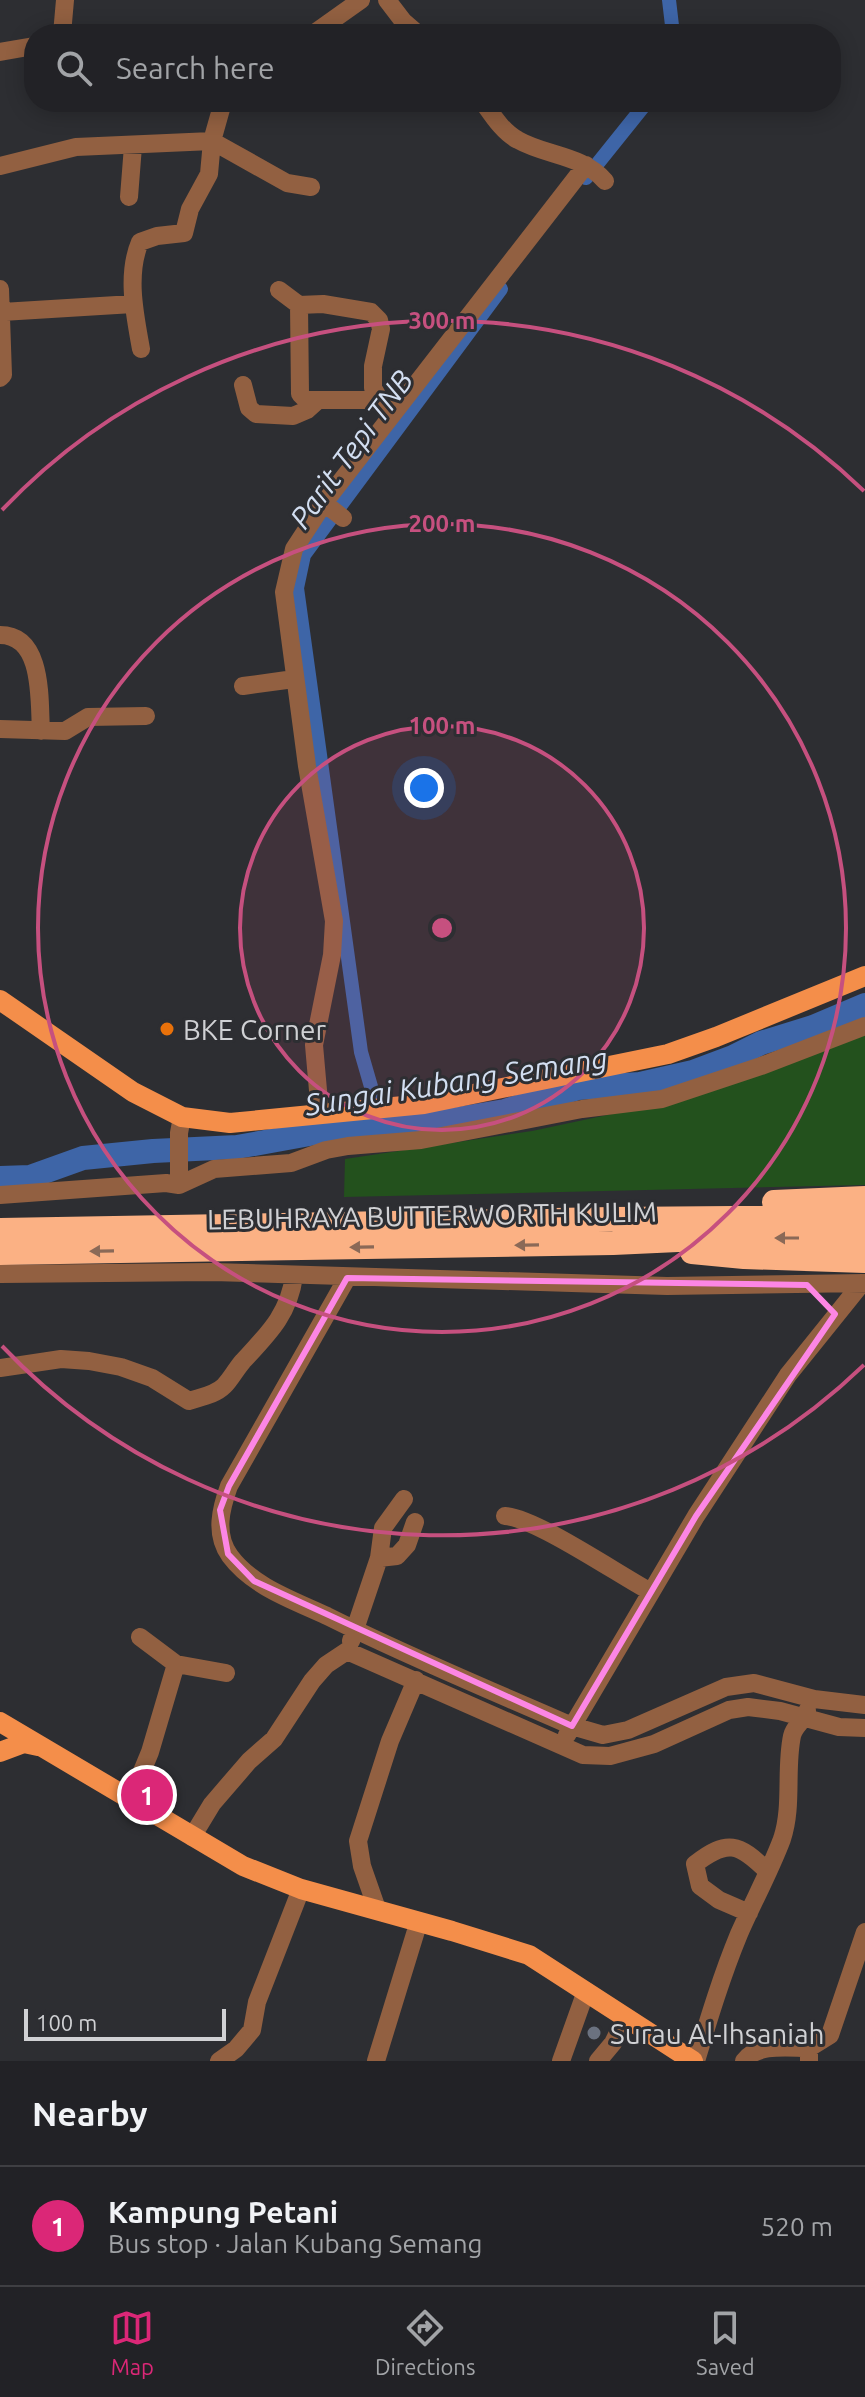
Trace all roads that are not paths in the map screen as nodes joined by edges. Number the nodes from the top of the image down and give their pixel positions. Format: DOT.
graph roads {
  1 [pos="65,0"];
  2 [pos="361,0"];
  3 [pos="387,0"];
  4 [pos="63,24"];
  5 [pos="327,24"];
  6 [pos="406,24"];
  7 [pos="24,48"];
  8 [pos="0,52"];
  9 [pos="220,112"];
  10 [pos="490,112"];
  11 [pos="212,141"];
  12 [pos="133,146"];
  13 [pos="0,166"];
  14 [pos="311,187"];
  15 [pos="129,197"];
  16 [pos="0,289"];
  17 [pos="279,290"];
  18 [pos="133,304"];
  19 [pos="299,305"];
  20 [pos="2,312"];
  21 [pos="141,349"];
  22 [pos="0,378"];
  23 [pos="243,385"];
  24 [pos="317,401"];
  25 [pos="388,405"];
  26 [pos="0,635"];
  27 [pos="294,679"];
  28 [pos="243,686"];
  29 [pos="146,716"];
  30 [pos="0,729"];
  31 [pos="41,731"];
  32 [pos="865,965"];
  33 [pos="865,976"];
  34 [pos="0,1000"];
  35 [pos="783,1010"];
  36 [pos="865,1026"];
  37 [pos="320,1113"];
  38 [pos="180,1125"];
  39 [pos="179,1180"];
  40 [pos="0,1195"];
  41 [pos="865,1198"];
  42 [pos="865,1217"];
  43 [pos="612,1219"];
  44 [pos="0,1230"];
  45 [pos="440,1234"];
  46 [pos="865,1238"];
  47 [pos="613,1243"];
  48 [pos="0,1253"];
  49 [pos="0,1274"];
  50 [pos="864,1275"];
  51 [pos="294,1276"];
  52 [pos="347,1278"];
  53 [pos="807,1285"];
  54 [pos="835,1314"];
  55 [pos="0,1368"];
  56 [pos="404,1499"];
  57 [pos="505,1516"];
  58 [pos="415,1522"];
  59 [pos="379,1558"];
  60 [pos="651,1592"];
  61 [pos="356,1631"];
  62 [pos="140,1637"];
  63 [pos="347,1651"];
  64 [pos="176,1664"];
  65 [pos="226,1673"];
  66 [pos="416,1680"];
  67 [pos="814,1699"];
  68 [pos="865,1705"];
  69 [pos="805,1720"];
  70 [pos="0,1722"];
  71 [pos="572,1726"];
  72 [pos="865,1728"];
  73 [pos="561,1744"];
  74 [pos="42,1746"];
  75 [pos="0,1752"];
  76 [pos="131,1798"];
  77 [pos="192,1837"];
  78 [pos="767,1871"];
  79 [pos="301,1889"];
  80 [pos="377,1909"];
  81 [pos="749,1913"];
  82 [pos="419,1921"];
  83 [pos="865,1932"];
  84 [pos="586,1991"];
  85 [pos="626,2017"];
  86 [pos="809,2055"];
  87 [pos="219,2061"];
  88 [pos="376,2061"];
  89 [pos="561,2061"];
  90 [pos="598,2061"];
  91 [pos="694,2061"];
  92 [pos="744,2061"];
  1 -- 4 [label="street"];
  2 -- 5 [label="street"];
  3 -- 6 [label="street"];
  7 -- 8 [label="street"];
  9 -- 11 [label="street"];
  10 -- 25 [label="street"];
  11 -- 12 [label="street"];
  11 -- 14 [label="street"];
  11 -- 18 [label="street"];
  12 -- 13 [label="street"];
  12 -- 15 [label="street"];
  16 -- 20 [label="street"];
  17 -- 19 [label="street"];
  18 -- 20 [label="street"];
  18 -- 21 [label="street"];
  19 -- 24 [label="street"];
  19 -- 25 [label="street"];
  20 -- 22 [label="street"];
  23 -- 24 [label="street"];
  24 -- 25 [label="street"];
  25 -- 27 [label="street"];
  26 -- 31 [label="street"];
  27 -- 28 [label="street"];
  27 -- 37 [label="street"];
  29 -- 31 [label="street"];
  30 -- 31 [label="street"];
  32 -- 35 [label="main road"];
  33 -- 35 [label="main road"];
  34 -- 38 [label="main road"];
  35 -- 37 [label="main road"];
  36 -- 39 [label="street"];
  37 -- 38 [label="main road"];
  38 -- 39 [label="street"];
  39 -- 40 [label="street"];
  41 -- 43 [label="highway"];
  42 -- 43 [label="highway, LEBUHRAYA BUTTERWORTH KULIM"];
  43 -- 45 [label="highway, LEBUHRAYA BUTTERWORTH KULIM"];
  44 -- 45 [label="highway, LEBUHRAYA BUTTERWORTH KULIM"];
  47 -- 45 [label="highway, LEBUHRAYA BUTTERWORTH KULIM, one-way"];
  45 -- 48 [label="highway, LEBUHRAYA BUTTERWORTH KULIM, one-way"];
  46 -- 47 [label="highway, LEBUHRAYA BUTTERWORTH KULIM, one-way"];
  47 -- 50 [label="highway"];
  49 -- 51 [label="street"];
  50 -- 53 [label="street"];
  50 -- 54 [label="street"];
  51 -- 52 [label="street"];
  51 -- 55 [label="street"];
  52 -- 53 [label="street"];
  52 -- 61 [label="street"];
  53 -- 54 [label="street"];
  54 -- 60 [label="street"];
  56 -- 59 [label="street"];
  57 -- 60 [label="street"];
  58 -- 59 [label="street"];
  59 -- 61 [label="street"];
  60 -- 71 [label="street"];
  61 -- 63 [label="street"];
  61 -- 71 [label="street"];
  62 -- 64 [label="street"];
  63 -- 66 [label="street"];
  63 -- 77 [label="street"];
  64 -- 65 [label="street"];
  64 -- 76 [label="street"];
  66 -- 73 [label="street"];
  66 -- 80 [label="street"];
  67 -- 68 [label="street"];
  67 -- 69 [label="street"];
  67 -- 71 [label="street"];
  69 -- 72 [label="street"];
  69 -- 73 [label="street"];
  69 -- 78 [label="street"];
  70 -- 74 [label="main road"];
  71 -- 73 [label="street"];
  74 -- 75 [label="main road"];
  74 -- 76 [label="main road"];
  76 -- 77 [label="main road"];
  77 -- 79 [label="main road"];
  78 -- 81 [label="street"];
  78 -- 81 [label="street"];
  79 -- 80 [label="main road"];
  79 -- 87 [label="street"];
  80 -- 82 [label="main road"];
  81 -- 91 [label="street"];
  82 -- 84 [label="main road"];
  82 -- 88 [label="street"];
  83 -- 86 [label="street"];
  84 -- 85 [label="main road"];
  84 -- 89 [label="street"];
  85 -- 90 [label="street"];
  85 -- 91 [label="main road"];
  86 -- 92 [label="street"];
}
